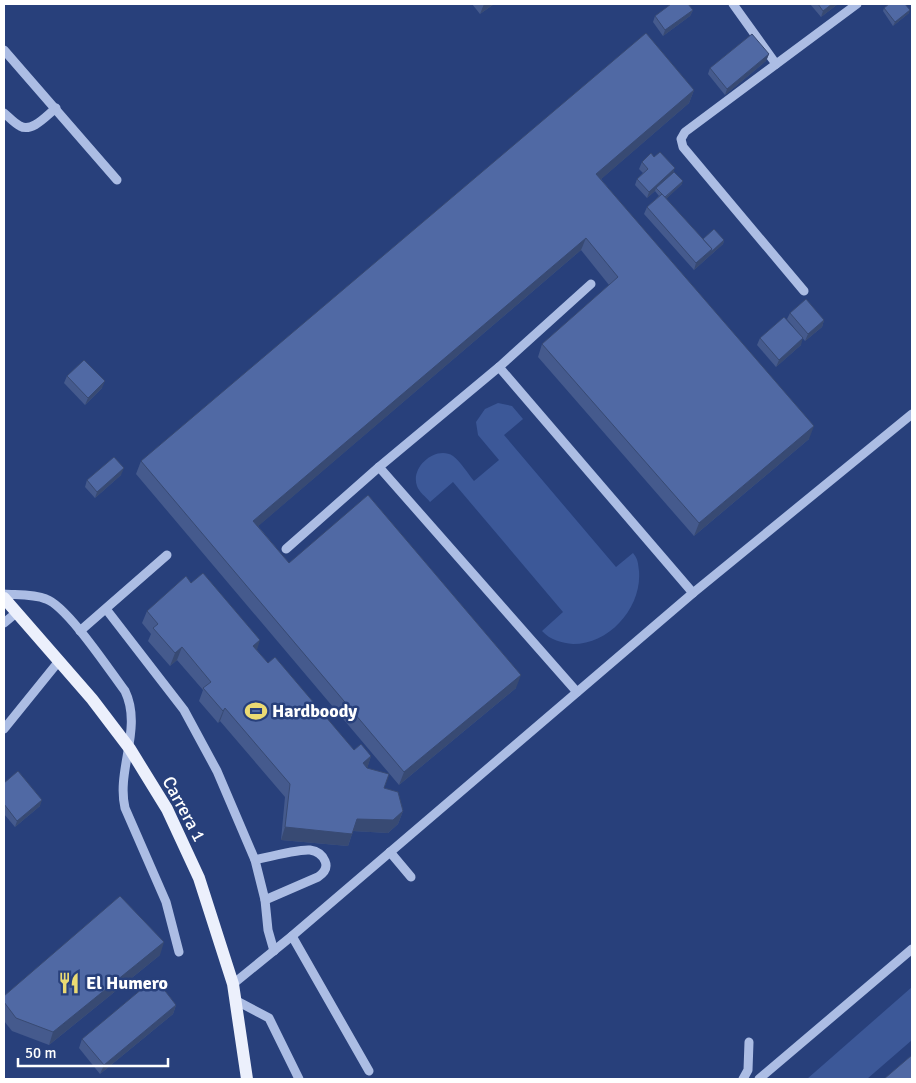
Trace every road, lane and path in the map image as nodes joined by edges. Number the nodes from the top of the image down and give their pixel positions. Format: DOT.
graph roads {
  1 [pos="734,4"];
  2 [pos="857,4"];
  3 [pos="4,50"];
  4 [pos="776,64"];
  5 [pos="56,108"];
  6 [pos="4,113"];
  7 [pos="117,180"];
  8 [pos="591,284"];
  9 [pos="804,291"];
  10 [pos="499,367"];
  11 [pos="912,414"];
  12 [pos="379,467"];
  13 [pos="286,549"];
  14 [pos="167,555"];
  15 [pos="693,593"];
  16 [pos="4,594"];
  17 [pos="4,598"];
  18 [pos="106,609"];
  19 [pos="16,613"];
  20 [pos="4,623"];
  21 [pos="80,631"];
  22 [pos="59,660"];
  23 [pos="577,692"];
  24 [pos="4,729"];
  25 [pos="130,749"];
  26 [pos="390,852"];
  27 [pos="255,860"];
  28 [pos="411,877"];
  29 [pos="265,900"];
  30 [pos="292,936"];
  31 [pos="912,949"];
  32 [pos="274,951"];
  33 [pos="179,952"];
  34 [pos="233,984"];
  35 [pos="236,1000"];
  36 [pos="749,1042"];
  37 [pos="369,1071"];
  38 [pos="247,1079"];
  39 [pos="299,1079"];
  40 [pos="743,1079"];
  41 [pos="759,1079"];
  1 -- 4 [label="street"];
  2 -- 4 [label="street"];
  3 -- 5 [label="street"];
  4 -- 9 [label="street"];
  5 -- 6 [label="street"];
  5 -- 7 [label="street"];
  8 -- 10 [label="street"];
  10 -- 12 [label="street"];
  10 -- 15 [label="street"];
  11 -- 15 [label="street"];
  12 -- 13 [label="street"];
  12 -- 23 [label="street"];
  14 -- 18 [label="street"];
  15 -- 23 [label="street"];
  16 -- 21 [label="street"];
  17 -- 19 [label="main road, Carrera 1"];
  18 -- 21 [label="street"];
  18 -- 27 [label="street"];
  19 -- 20 [label="street"];
  19 -- 22 [label="main road, Carrera 1"];
  21 -- 25 [label="street"];
  22 -- 24 [label="street"];
  22 -- 25 [label="main road, Carrera 1"];
  23 -- 26 [label="street"];
  25 -- 33 [label="street"];
  25 -- 34 [label="main road, Carrera 1"];
  26 -- 28 [label="street"];
  26 -- 30 [label="street"];
  27 -- 29 [label="street"];
  27 -- 29 [label="street"];
  29 -- 32 [label="street"];
  30 -- 32 [label="street"];
  30 -- 37 [label="street"];
  31 -- 41 [label="street"];
  32 -- 34 [label="street"];
  34 -- 35 [label="main road, Carrera 1"];
  35 -- 38 [label="main road, Carrera 1"];
  35 -- 39 [label="street"];
  36 -- 40 [label="street"];
}
